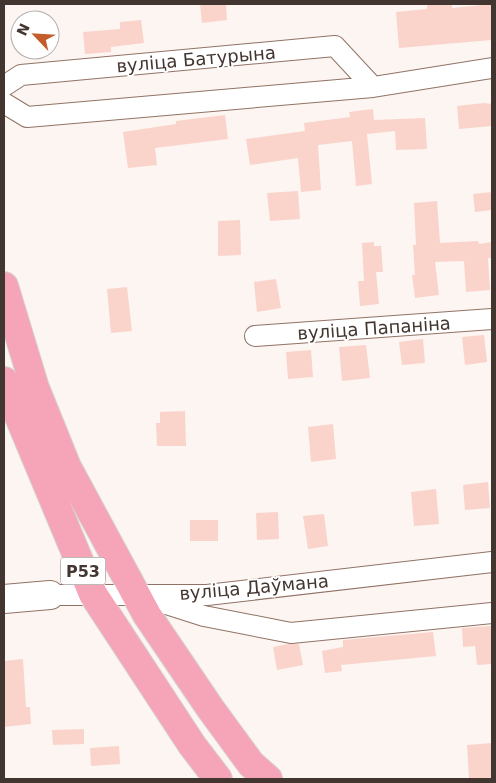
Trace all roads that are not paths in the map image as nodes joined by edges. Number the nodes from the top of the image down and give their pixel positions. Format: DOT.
graph roads {
  1 [pos="492,68"];
  2 [pos="4,86"];
  3 [pos="372,87"];
  4 [pos="4,103"];
  5 [pos="4,286"];
  6 [pos="492,319"];
  7 [pos="256,336"];
  8 [pos="4,381"];
  9 [pos="492,562"];
  10 [pos="50,594"];
  11 [pos="93,594"];
  12 [pos="136,595"];
  13 [pos="4,599"];
  14 [pos="492,613"];
  15 [pos="218,779"];
  16 [pos="268,779"];
  1 -- 3 [label="street"];
  2 -- 3 [label="street, вуліца Батурына"];
  3 -- 4 [label="street"];
  5 -- 12 [label="main road, Р53"];
  6 -- 7 [label="street, вуліца Папаніна"];
  8 -- 11 [label="main road, Р53"];
  9 -- 12 [label="street, вуліца Даўмана"];
  10 -- 11 [label="street"];
  10 -- 13 [label="street"];
  11 -- 12 [label="street"];
  11 -- 15 [label="main road, Р53"];
  12 -- 14 [label="street, вуліца Даўмана"];
  12 -- 16 [label="main road, Р53"];
}
